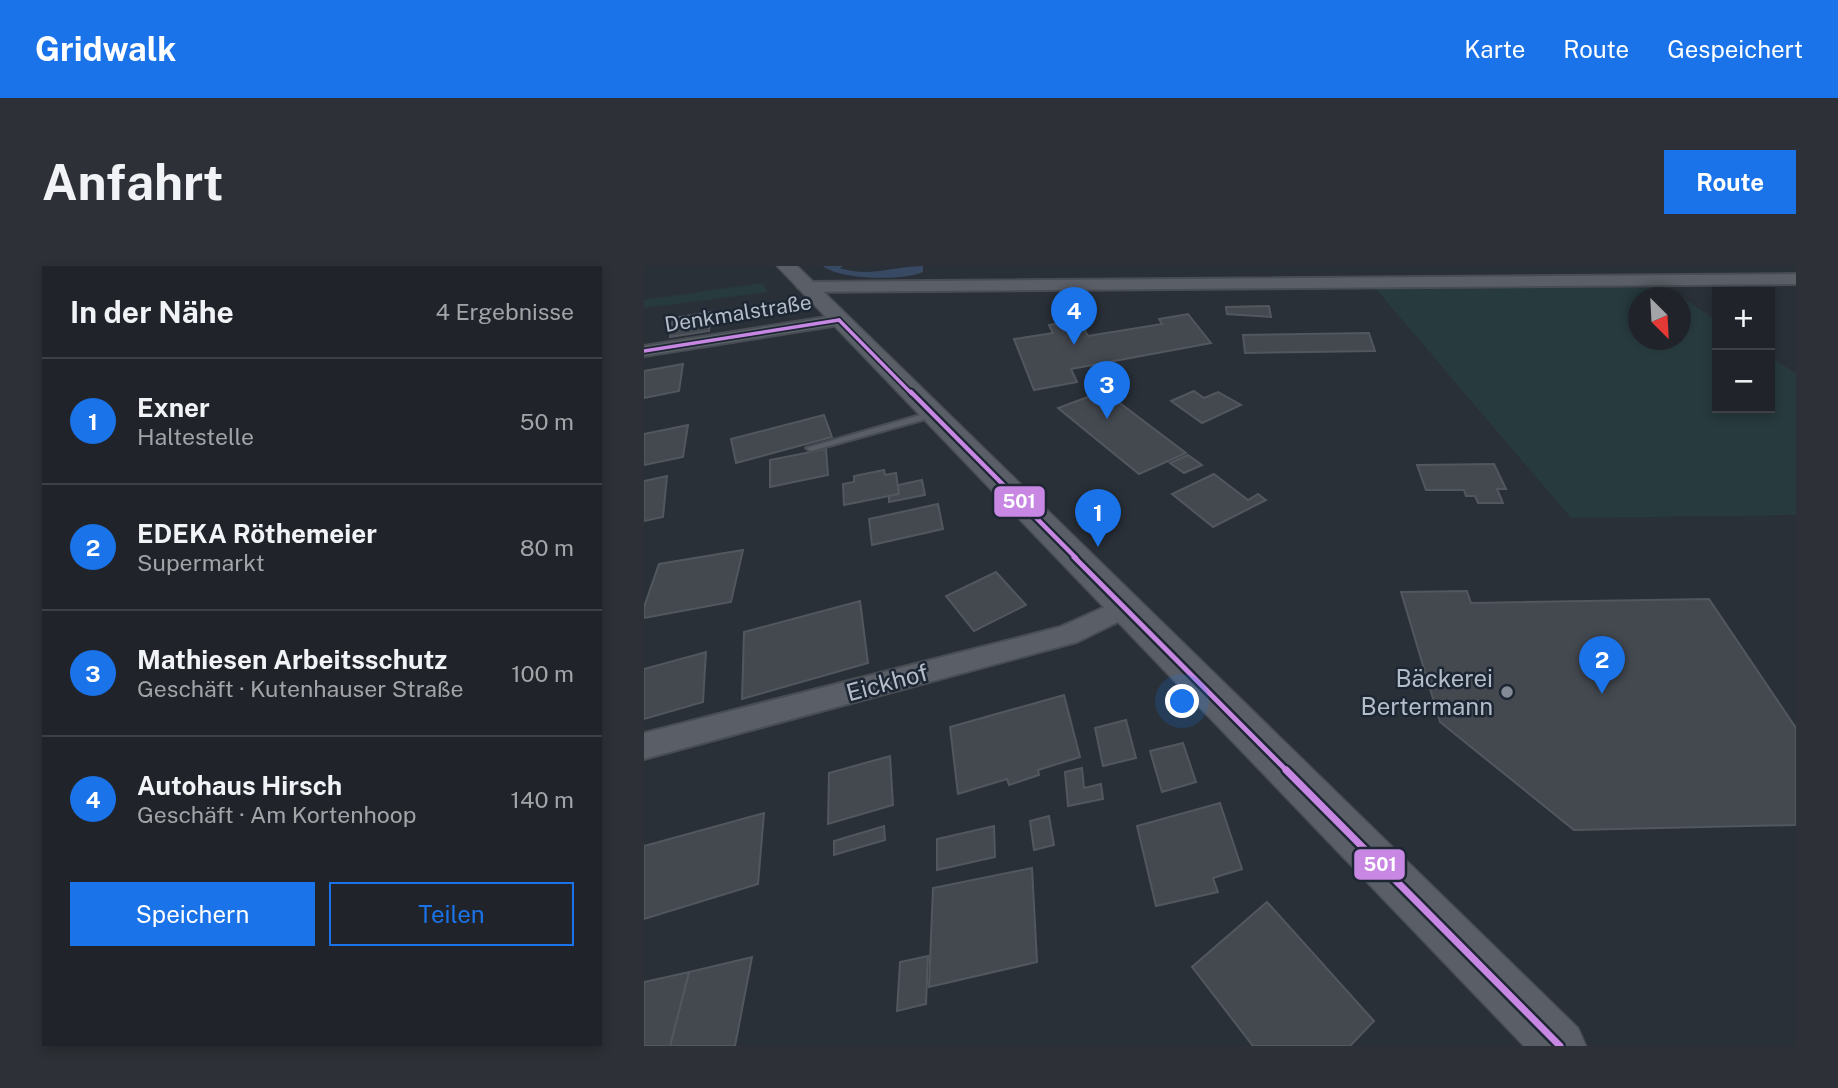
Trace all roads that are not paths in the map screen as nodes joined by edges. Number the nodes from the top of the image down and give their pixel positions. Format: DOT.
graph roads {
  1 [pos="786,266"];
  2 [pos="1796,279"];
  3 [pos="805,288"];
  4 [pos="839,320"];
  5 [pos="644,351"];
  6 [pos="934,414"];
  7 [pos="811,448"];
  8 [pos="1125,607"];
  9 [pos="644,746"];
  10 [pos="1560,1046"];
  1 -- 3 [label="street"];
  2 -- 3 [label="street"];
  3 -- 4 [label="street"];
  4 -- 5 [label="street, Denkmalstraße"];
  4 -- 6 [label="street"];
  6 -- 7 [label="lane"];
  6 -- 8 [label="street"];
  8 -- 9 [label="street, Eickhof"];
  8 -- 10 [label="street"];
}
